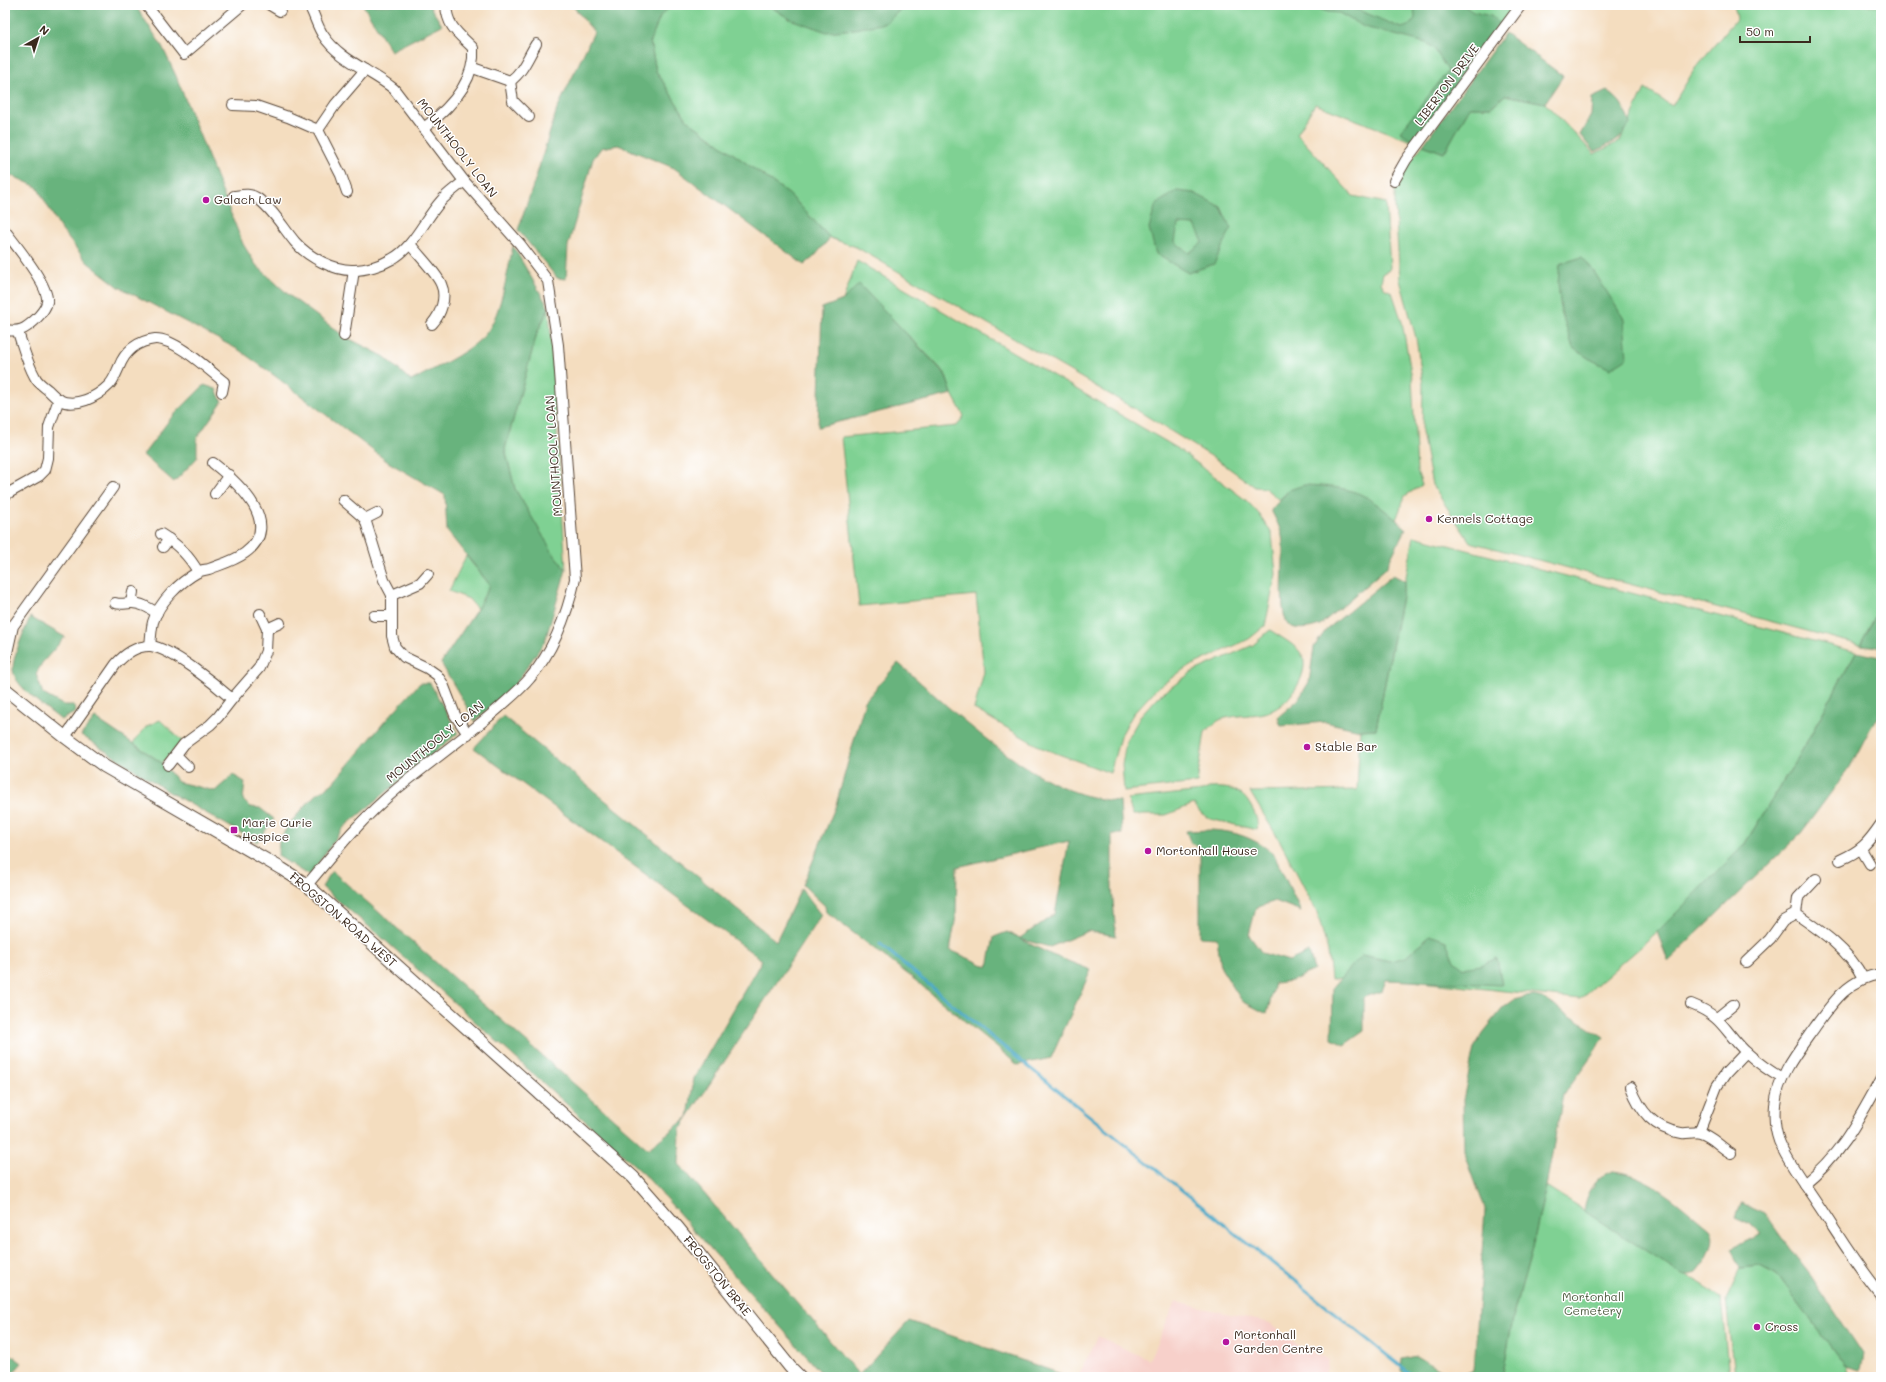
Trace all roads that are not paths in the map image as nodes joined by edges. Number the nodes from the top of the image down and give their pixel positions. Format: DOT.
graph roads {
  1 [pos="146,5"];
  2 [pos="242,5"];
  3 [pos="270,5"];
  4 [pos="446,5"];
  5 [pos="1522,5"];
  6 [pos="312,9"];
  7 [pos="280,11"];
  8 [pos="536,44"];
  9 [pos="473,68"];
  10 [pos="366,70"];
  11 [pos="510,81"];
  12 [pos="233,106"];
  13 [pos="529,117"];
  14 [pos="424,128"];
  15 [pos="318,130"];
  16 [pos="464,181"];
  17 [pos="1394,181"];
  18 [pos="347,192"];
  19 [pos="234,196"];
  20 [pos="5,231"];
  21 [pos="410,244"];
  22 [pos="354,270"];
  23 [pos="432,324"];
  24 [pos="5,330"];
  25 [pos="18,332"];
  26 [pos="344,336"];
  27 [pos="222,392"];
  28 [pos="59,399"];
  29 [pos="213,463"];
  30 [pos="229,475"];
  31 [pos="113,487"];
  32 [pos="214,494"];
  33 [pos="5,495"];
  34 [pos="343,500"];
  35 [pos="377,513"];
  36 [pos="366,519"];
  37 [pos="164,540"];
  38 [pos="198,572"];
  39 [pos="428,574"];
  40 [pos="133,592"];
  41 [pos="392,596"];
  42 [pos="115,603"];
  43 [pos="132,603"];
  44 [pos="157,613"];
  45 [pos="260,614"];
  46 [pos="374,616"];
  47 [pos="392,616"];
  48 [pos="280,623"];
  49 [pos="267,629"];
  50 [pos="150,646"];
  51 [pos="5,662"];
  52 [pos="5,689"];
  53 [pos="232,699"];
  54 [pos="468,734"];
  55 [pos="65,737"];
  56 [pos="176,755"];
  57 [pos="168,765"];
  58 [pos="188,768"];
  59 [pos="1881,824"];
  60 [pos="1861,849"];
  61 [pos="1840,860"];
  62 [pos="1870,864"];
  63 [pos="1816,879"];
  64 [pos="307,886"];
  65 [pos="1796,914"];
  66 [pos="1746,962"];
  67 [pos="1881,974"];
  68 [pos="1863,978"];
  69 [pos="1690,1004"];
  70 [pos="1733,1005"];
  71 [pos="1717,1018"];
  72 [pos="1746,1052"];
  73 [pos="1782,1078"];
  74 [pos="1881,1079"];
  75 [pos="1631,1087"];
  76 [pos="1699,1132"];
  77 [pos="1731,1153"];
  78 [pos="633,1177"];
  79 [pos="1804,1184"];
  80 [pos="1880,1291"];
  81 [pos="800,1377"];
  1 -- 2 [label="street"];
  3 -- 7 [label="street"];
  4 -- 9 [label="street"];
  5 -- 17 [label="street, LIBERTON DRIVE"];
  6 -- 10 [label="street, MOUNTHOOLY LOAN"];
  8 -- 11 [label="street"];
  9 -- 11 [label="street"];
  9 -- 14 [label="street"];
  10 -- 14 [label="street, MOUNTHOOLY LOAN"];
  10 -- 15 [label="street"];
  11 -- 13 [label="street"];
  12 -- 15 [label="street"];
  14 -- 16 [label="street, MOUNTHOOLY LOAN"];
  15 -- 18 [label="street"];
  16 -- 21 [label="street"];
  16 -- 54 [label="street, MOUNTHOOLY LOAN"];
  19 -- 22 [label="street"];
  20 -- 25 [label="street"];
  21 -- 22 [label="street"];
  21 -- 23 [label="street"];
  22 -- 26 [label="street"];
  24 -- 25 [label="street"];
  25 -- 28 [label="street"];
  27 -- 28 [label="street"];
  28 -- 33 [label="street"];
  29 -- 30 [label="street"];
  30 -- 32 [label="street"];
  30 -- 38 [label="street"];
  31 -- 51 [label="street"];
  34 -- 36 [label="street"];
  35 -- 36 [label="street"];
  36 -- 41 [label="street"];
  37 -- 38 [label="street"];
  38 -- 44 [label="street"];
  39 -- 41 [label="street"];
  40 -- 43 [label="street"];
  41 -- 47 [label="street"];
  42 -- 43 [label="street"];
  43 -- 44 [label="street"];
  44 -- 50 [label="street"];
  45 -- 49 [label="street"];
  46 -- 47 [label="street"];
  47 -- 54 [label="street"];
  48 -- 49 [label="street"];
  49 -- 53 [label="street"];
  50 -- 53 [label="street"];
  50 -- 55 [label="street"];
  52 -- 55 [label="main road, FROGSTON ROAD WEST"];
  53 -- 56 [label="street"];
  54 -- 64 [label="street, MOUNTHOOLY LOAN"];
  55 -- 64 [label="main road, FROGSTON ROAD WEST"];
  56 -- 57 [label="street"];
  56 -- 58 [label="street"];
  59 -- 60 [label="street"];
  60 -- 61 [label="street"];
  60 -- 62 [label="street"];
  63 -- 65 [label="street"];
  64 -- 78 [label="main road, FROGSTON ROAD WEST"];
  65 -- 66 [label="street"];
  65 -- 68 [label="street"];
  67 -- 68 [label="street"];
  68 -- 73 [label="street"];
  69 -- 71 [label="street"];
  70 -- 71 [label="street"];
  71 -- 72 [label="street"];
  72 -- 73 [label="street"];
  72 -- 76 [label="street"];
  73 -- 79 [label="street"];
  74 -- 79 [label="street"];
  75 -- 76 [label="street"];
  76 -- 77 [label="street"];
  78 -- 81 [label="main road, FROGSTON BRAE"];
  79 -- 80 [label="street"];
}
